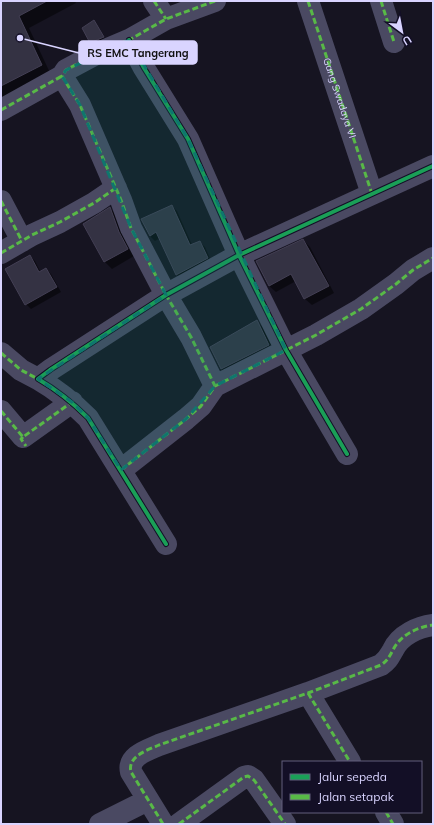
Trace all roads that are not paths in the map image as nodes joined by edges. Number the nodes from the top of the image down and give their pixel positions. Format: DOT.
graph roads {
  1 [pos="154,1"];
  2 [pos="215,1"];
  3 [pos="308,1"];
  4 [pos="381,1"];
  5 [pos="166,19"];
  6 [pos="128,40"];
  7 [pos="394,42"];
  8 [pos="62,76"];
  9 [pos="1,110"];
  10 [pos="433,166"];
  11 [pos="116,188"];
  12 [pos="372,194"];
  13 [pos="1,201"];
  14 [pos="22,241"];
  15 [pos="1,253"];
  16 [pos="240,255"];
  17 [pos="433,258"];
  18 [pos="166,295"];
  19 [pos="286,350"];
  20 [pos="2,356"];
  21 [pos="38,379"];
  22 [pos="215,386"];
  23 [pos="72,402"];
  24 [pos="1,411"];
  25 [pos="347,454"];
  26 [pos="121,470"];
  27 [pos="166,544"];
  28 [pos="433,625"];
  29 [pos="308,693"];
  30 [pos="349,761"];
  31 [pos="148,800"];
  32 [pos="386,813"];
  33 [pos="100,824"];
  34 [pos="163,824"];
  35 [pos="179,824"];
  36 [pos="285,824"];
  37 [pos="392,824"];
  1 -- 5 [label="street"];
  2 -- 5 [label="street"];
  3 -- 12 [label="street, Gang Swadaya VI"];
  4 -- 7 [label="street"];
  5 -- 6 [label="street"];
  6 -- 8 [label="street"];
  6 -- 16 [label="street"];
  8 -- 9 [label="street"];
  8 -- 11 [label="street"];
  10 -- 12 [label="street"];
  11 -- 14 [label="street"];
  11 -- 18 [label="street"];
  12 -- 16 [label="street"];
  13 -- 14 [label="street"];
  14 -- 15 [label="street"];
  16 -- 18 [label="street"];
  16 -- 19 [label="street"];
  17 -- 19 [label="street"];
  18 -- 21 [label="street"];
  18 -- 22 [label="street"];
  19 -- 22 [label="street"];
  19 -- 25 [label="street"];
  20 -- 21 [label="street"];
  21 -- 23 [label="street"];
  22 -- 26 [label="street"];
  23 -- 24 [label="street"];
  23 -- 26 [label="street"];
  26 -- 27 [label="street"];
  28 -- 29 [label="street"];
  29 -- 30 [label="street"];
  29 -- 31 [label="street"];
  31 -- 33 [label="street"];
  31 -- 34 [label="street"];
  32 -- 37 [label="street"];
  35 -- 36 [label="street"];
}
